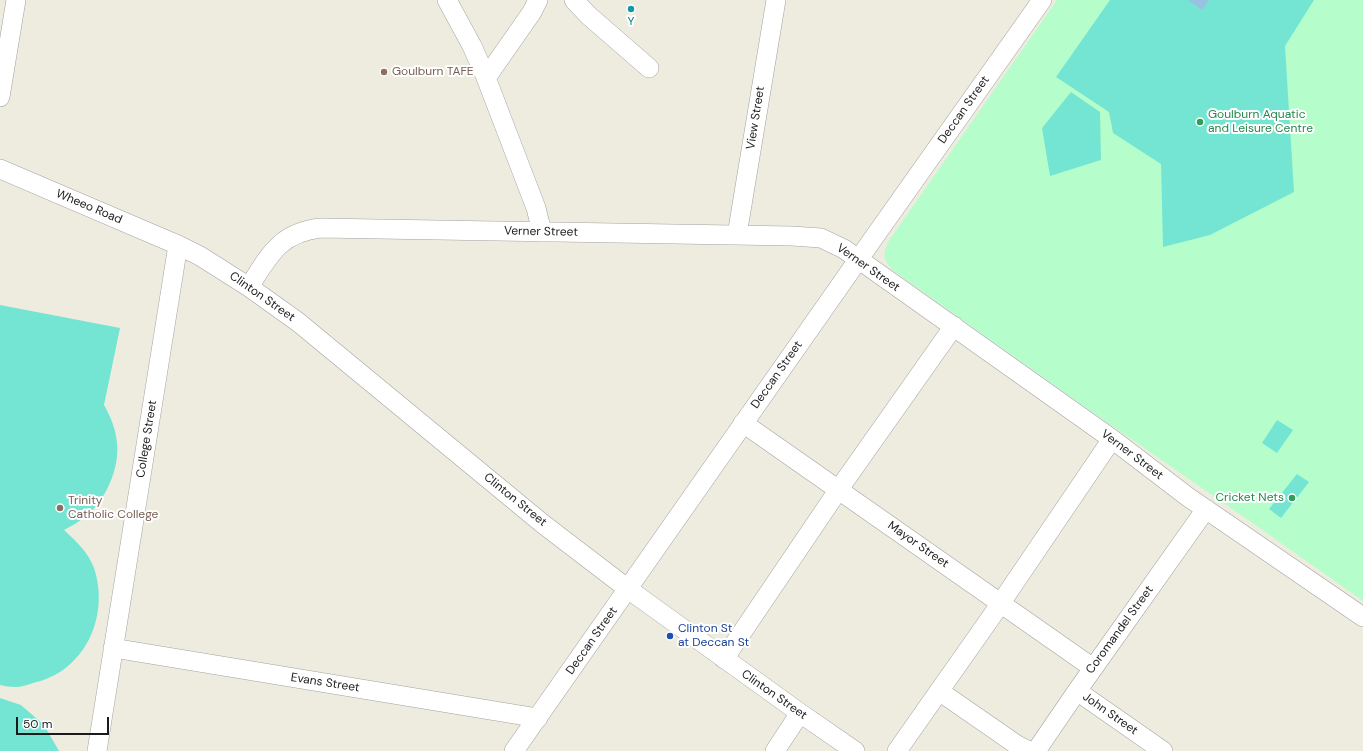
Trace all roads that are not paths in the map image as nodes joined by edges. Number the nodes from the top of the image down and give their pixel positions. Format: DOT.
graph roads {
  1 [pos="16,0"];
  2 [pos="447,0"];
  3 [pos="538,0"];
  4 [pos="574,0"];
  5 [pos="776,0"];
  6 [pos="1042,0"];
  7 [pos="649,68"];
  8 [pos="486,78"];
  9 [pos="0,96"];
  10 [pos="0,169"];
  11 [pos="542,232"];
  12 [pos="737,235"];
  13 [pos="178,245"];
  14 [pos="858,260"];
  15 [pos="249,287"];
  16 [pos="954,326"];
  17 [pos="743,423"];
  18 [pos="1112,440"];
  19 [pos="839,489"];
  20 [pos="1206,509"];
  21 [pos="628,589"];
  22 [pos="1001,603"];
  23 [pos="1363,617"];
  24 [pos="113,648"];
  25 [pos="724,659"];
  26 [pos="1093,668"];
  27 [pos="939,691"];
  28 [pos="1076,691"];
  29 [pos="800,713"];
  30 [pos="538,718"];
  31 [pos="97,751"];
  32 [pos="514,751"];
  33 [pos="775,751"];
  34 [pos="855,751"];
  35 [pos="897,751"];
  36 [pos="1029,751"];
  37 [pos="1036,751"];
  38 [pos="1163,751"];
  1 -- 9 [label="street"];
  2 -- 8 [label="street"];
  3 -- 8 [label="street"];
  4 -- 7 [label="street"];
  5 -- 12 [label="street, View Street"];
  6 -- 14 [label="street, Deccan Street"];
  8 -- 11 [label="street"];
  10 -- 13 [label="street, Wheeo Road"];
  11 -- 12 [label="street, Verner Street"];
  11 -- 15 [label="street, Verner Street"];
  12 -- 14 [label="street, Verner Street"];
  13 -- 15 [label="street, Clinton Street"];
  13 -- 24 [label="street, College Street"];
  14 -- 16 [label="street, Verner Street"];
  14 -- 17 [label="street, Deccan Street"];
  15 -- 21 [label="street, Clinton Street"];
  16 -- 18 [label="street, Verner Street"];
  16 -- 19 [label="street"];
  17 -- 19 [label="street, Mayor Street"];
  17 -- 21 [label="street, Deccan Street"];
  18 -- 20 [label="street, Verner Street"];
  18 -- 22 [label="street"];
  19 -- 22 [label="street, Mayor Street"];
  19 -- 25 [label="street"];
  20 -- 23 [label="street, Verner Street"];
  20 -- 26 [label="street, Coromandel Street"];
  21 -- 25 [label="street, Clinton Street"];
  21 -- 30 [label="street, Deccan Street"];
  22 -- 26 [label="street, Mayor Street"];
  22 -- 27 [label="street"];
  24 -- 30 [label="street, Evans Street"];
  24 -- 31 [label="street, College Street"];
  25 -- 29 [label="street, Clinton Street"];
  26 -- 28 [label="street, Coromandel Street"];
  27 -- 35 [label="street"];
  27 -- 36 [label="street"];
  28 -- 37 [label="street, Coromandel Street"];
  28 -- 38 [label="street, John Street"];
  29 -- 33 [label="street"];
  29 -- 34 [label="street, Clinton Street"];
  30 -- 32 [label="street, Deccan Street"];
}
